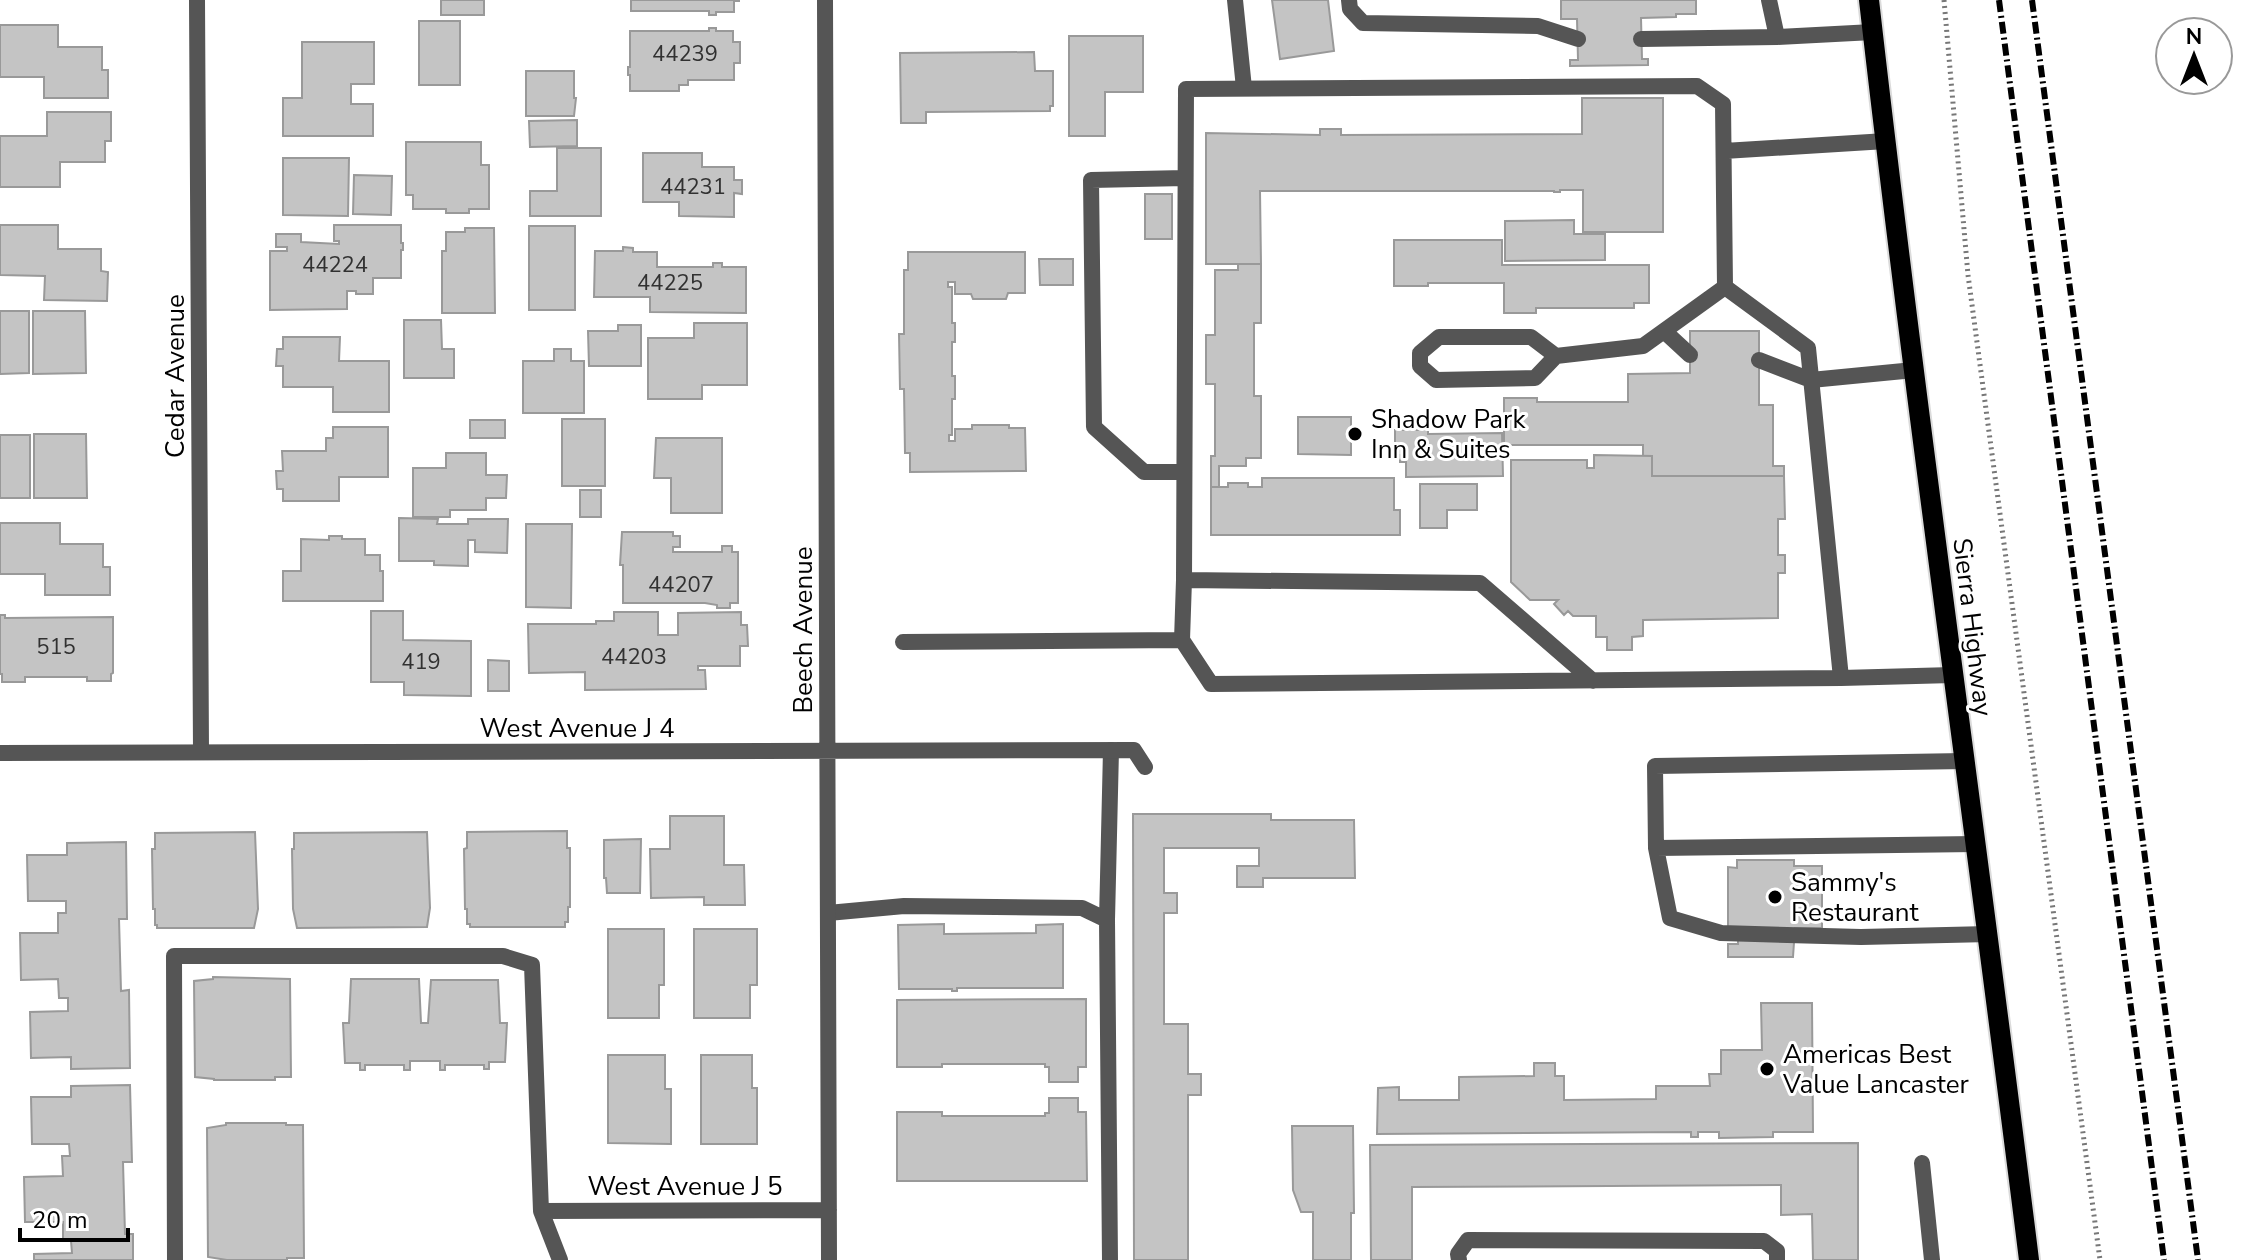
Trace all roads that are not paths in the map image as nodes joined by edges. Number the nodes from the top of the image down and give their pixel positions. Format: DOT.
graph roads {
  1 [pos="197,0"];
  2 [pos="825,0"];
  3 [pos="1235,0"];
  4 [pos="1349,0"];
  5 [pos="1769,0"];
  6 [pos="1869,0"];
  7 [pos="1873,32"];
  8 [pos="1777,37"];
  9 [pos="1578,39"];
  10 [pos="1641,39"];
  11 [pos="1244,88"];
  12 [pos="1886,141"];
  13 [pos="1724,151"];
  14 [pos="1185,178"];
  15 [pos="1725,287"];
  16 [pos="1664,331"];
  17 [pos="1690,355"];
  18 [pos="1556,356"];
  19 [pos="1759,360"];
  20 [pos="1914,370"];
  21 [pos="1811,380"];
  22 [pos="1184,472"];
  23 [pos="1184,580"];
  24 [pos="1182,640"];
  25 [pos="903,642"];
  26 [pos="1953,675"];
  27 [pos="1841,678"];
  28 [pos="1593,681"];
  29 [pos="1111,750"];
  30 [pos="828,751"];
  31 [pos="201,752"];
  32 [pos="0,753"];
  33 [pos="1965,761"];
  34 [pos="1145,767"];
  35 [pos="1976,844"];
  36 [pos="1656,848"];
  37 [pos="828,913"];
  38 [pos="1107,920"];
  39 [pos="1989,934"];
  40 [pos="1922,1163"];
  41 [pos="829,1210"];
  42 [pos="541,1211"];
  43 [pos="175,1260"];
  44 [pos="560,1260"];
  45 [pos="829,1260"];
  46 [pos="1110,1260"];
  47 [pos="1459,1260"];
  48 [pos="1777,1260"];
  49 [pos="1932,1260"];
  50 [pos="2029,1260"];
  1 -- 31 [label="street, Cedar Avenue"];
  2 -- 30 [label="street, Beech Avenue"];
  3 -- 11 [label="street"];
  4 -- 9 [label="street"];
  5 -- 8 [label="street"];
  6 -- 7 [label="main road, Sierra Highway"];
  7 -- 8 [label="street"];
  7 -- 12 [label="main road, Sierra Highway"];
  8 -- 10 [label="street"];
  11 -- 13 [label="street"];
  11 -- 14 [label="street"];
  12 -- 13 [label="street"];
  12 -- 20 [label="main road, Sierra Highway"];
  13 -- 15 [label="street"];
  14 -- 22 [label="street"];
  14 -- 22 [label="street"];
  15 -- 16 [label="street"];
  15 -- 21 [label="street"];
  16 -- 17 [label="street"];
  16 -- 18 [label="street"];
  18 -- 18 [label="street"];
  19 -- 21 [label="street"];
  20 -- 21 [label="street"];
  20 -- 26 [label="main road, Sierra Highway"];
  21 -- 27 [label="street"];
  22 -- 23 [label="street"];
  23 -- 24 [label="street"];
  23 -- 28 [label="street"];
  24 -- 25 [label="street"];
  24 -- 28 [label="street"];
  26 -- 27 [label="street"];
  26 -- 33 [label="main road, Sierra Highway"];
  27 -- 28 [label="street"];
  29 -- 30 [label="street, West Avenue J 4"];
  29 -- 34 [label="street, West Avenue J 4"];
  29 -- 38 [label="street"];
  30 -- 31 [label="street, West Avenue J 4"];
  30 -- 37 [label="street, Beech Avenue"];
  31 -- 32 [label="street, West Avenue J 4"];
  33 -- 35 [label="main road, Sierra Highway"];
  33 -- 36 [label="street"];
  35 -- 36 [label="street"];
  35 -- 39 [label="main road, Sierra Highway"];
  36 -- 39 [label="street"];
  37 -- 38 [label="street"];
  37 -- 41 [label="street, Beech Avenue"];
  38 -- 46 [label="street"];
  39 -- 50 [label="main road, Sierra Highway"];
  40 -- 49 [label="street"];
  41 -- 42 [label="street, West Avenue J 5"];
  41 -- 45 [label="street, Beech Avenue"];
  42 -- 43 [label="street"];
  42 -- 44 [label="street"];
  47 -- 48 [label="street"];
}
